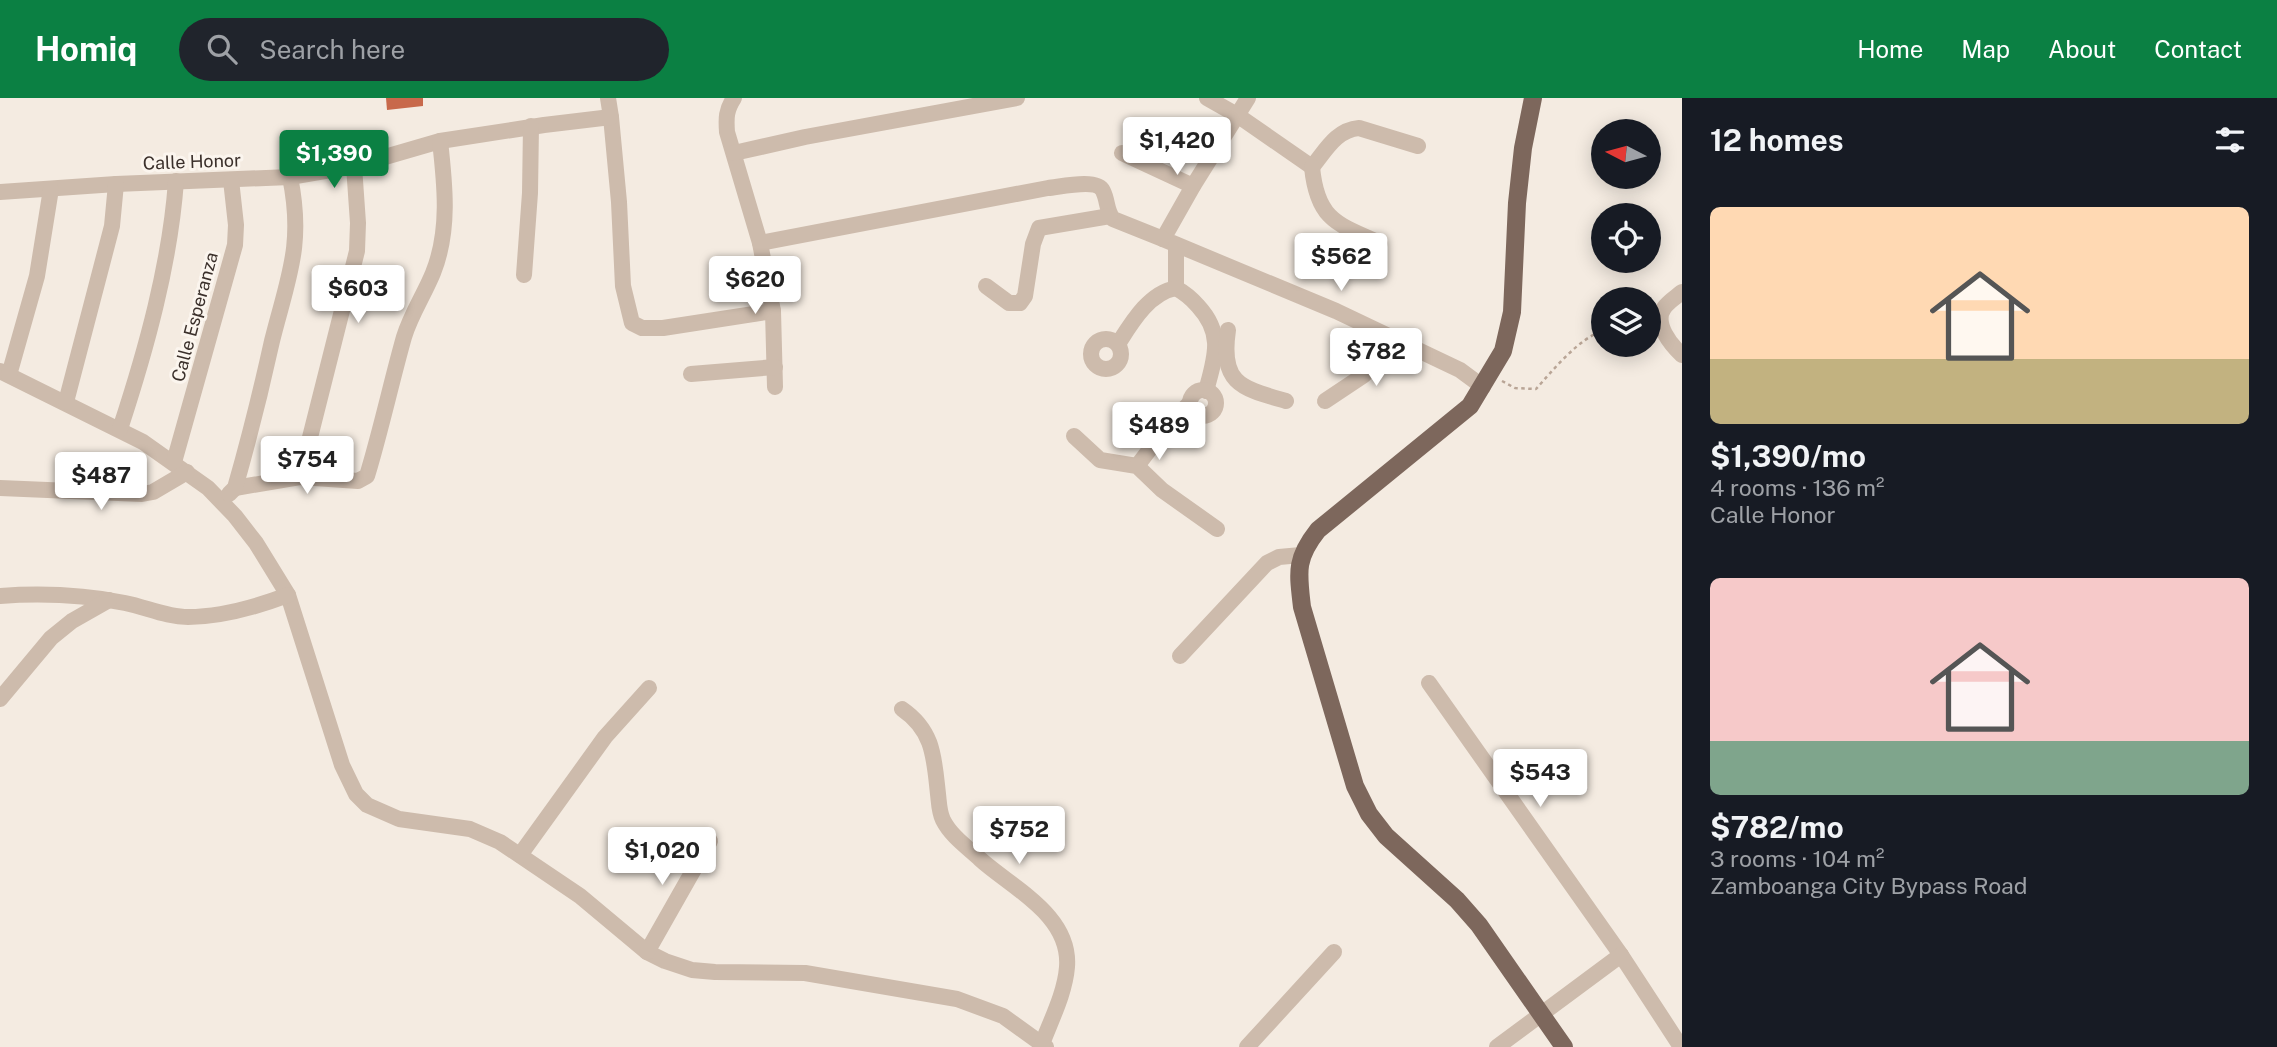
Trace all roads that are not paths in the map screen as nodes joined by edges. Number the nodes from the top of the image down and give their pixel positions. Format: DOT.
graph roads {
  1 [pos="608,98"];
  2 [pos="734,98"];
  3 [pos="1017,98"];
  4 [pos="1207,98"];
  5 [pos="1248,98"];
  6 [pos="1533,98"];
  7 [pos="1237,115"];
  8 [pos="611,117"];
  9 [pos="531,127"];
  10 [pos="440,141"];
  11 [pos="1418,146"];
  12 [pos="734,153"];
  13 [pos="1122,153"];
  14 [pos="354,166"];
  15 [pos="1312,166"];
  16 [pos="290,177"];
  17 [pos="231,180"];
  18 [pos="176,181"];
  19 [pos="116,184"];
  20 [pos="1193,186"];
  21 [pos="51,189"];
  22 [pos="0,192"];
  23 [pos="1110,216"];
  24 [pos="1170,242"];
  25 [pos="760,243"];
  26 [pos="1380,243"];
  27 [pos="524,275"];
  28 [pos="986,286"];
  29 [pos="1176,288"];
  30 [pos="1682,292"];
  31 [pos="773,311"];
  32 [pos="1227,329"];
  33 [pos="1396,341"];
  34 [pos="1118,344"];
  35 [pos="1682,355"];
  36 [pos="775,367"];
  37 [pos="5,373"];
  38 [pos="691,374"];
  39 [pos="1487,380"];
  40 [pos="775,387"];
  41 [pos="1286,401"];
  42 [pos="1325,401"];
  43 [pos="66,402"];
  44 [pos="120,429"];
  45 [pos="1074,436"];
  46 [pos="1137,466"];
  47 [pos="180,467"];
  48 [pos="300,477"];
  49 [pos="0,488"];
  50 [pos="235,488"];
  51 [pos="222,501"];
  52 [pos="1217,529"];
  53 [pos="1301,555"];
  54 [pos="0,596"];
  55 [pos="288,596"];
  56 [pos="109,600"];
  57 [pos="1180,656"];
  58 [pos="1429,683"];
  59 [pos="649,688"];
  60 [pos="0,699"];
  61 [pos="902,709"];
  62 [pos="710,841"];
  63 [pos="520,855"];
  64 [pos="647,952"];
  65 [pos="1335,952"];
  66 [pos="1621,955"];
  67 [pos="1541,1016"];
  68 [pos="1044,1046"];
  69 [pos="1247,1047"];
  70 [pos="1497,1047"];
  71 [pos="1564,1047"];
  72 [pos="1681,1047"];
  1 -- 8 [label="street"];
  2 -- 12 [label="street"];
  3 -- 12 [label="street"];
  4 -- 7 [label="street"];
  5 -- 7 [label="street"];
  6 -- 39 [label="main road"];
  7 -- 15 [label="street"];
  7 -- 20 [label="street"];
  8 -- 9 [label="street, Calle Honor"];
  8 -- 31 [label="street"];
  9 -- 10 [label="street, Calle Honor"];
  9 -- 27 [label="street"];
  10 -- 14 [label="street, Calle Honor"];
  10 -- 48 [label="street"];
  11 -- 15 [label="street"];
  12 -- 25 [label="street"];
  13 -- 20 [label="street"];
  14 -- 16 [label="street, Calle Honor"];
  14 -- 48 [label="street"];
  15 -- 26 [label="street"];
  16 -- 17 [label="street, Calle Honor"];
  16 -- 50 [label="street"];
  17 -- 18 [label="street, Calle Honor"];
  17 -- 47 [label="street, Calle Esperanza"];
  18 -- 19 [label="street, Calle Honor"];
  18 -- 44 [label="street"];
  19 -- 21 [label="street, Calle Honor"];
  19 -- 43 [label="street"];
  20 -- 24 [label="street"];
  21 -- 22 [label="street, Calle Honor"];
  21 -- 37 [label="street"];
  23 -- 24 [label="street"];
  23 -- 25 [label="street"];
  23 -- 28 [label="street"];
  24 -- 29 [label="street"];
  24 -- 33 [label="street"];
  25 -- 31 [label="street"];
  29 -- 32 [label="street"];
  29 -- 34 [label="street"];
  30 -- 35 [label="street"];
  31 -- 36 [label="street"];
  32 -- 41 [label="street"];
  32 -- 46 [label="street"];
  33 -- 39 [label="street"];
  33 -- 42 [label="street"];
  36 -- 38 [label="street"];
  36 -- 40 [label="street"];
  37 -- 43 [label="street"];
  39 -- 53 [label="main road"];
  43 -- 44 [label="street"];
  44 -- 47 [label="street"];
  45 -- 46 [label="street"];
  46 -- 52 [label="street"];
  47 -- 49 [label="street"];
  47 -- 51 [label="street"];
  48 -- 50 [label="street"];
  50 -- 51 [label="street"];
  51 -- 55 [label="street"];
  53 -- 57 [label="street"];
  53 -- 67 [label="main road"];
  54 -- 56 [label="street"];
  55 -- 56 [label="street"];
  55 -- 63 [label="street"];
  56 -- 60 [label="street"];
  58 -- 66 [label="street"];
  59 -- 63 [label="street"];
  61 -- 68 [label="street"];
  62 -- 64 [label="street"];
  63 -- 64 [label="street"];
  64 -- 68 [label="street"];
  65 -- 69 [label="street"];
  66 -- 67 [label="street"];
  66 -- 72 [label="street"];
  67 -- 70 [label="street"];
  67 -- 71 [label="main road"];
}
